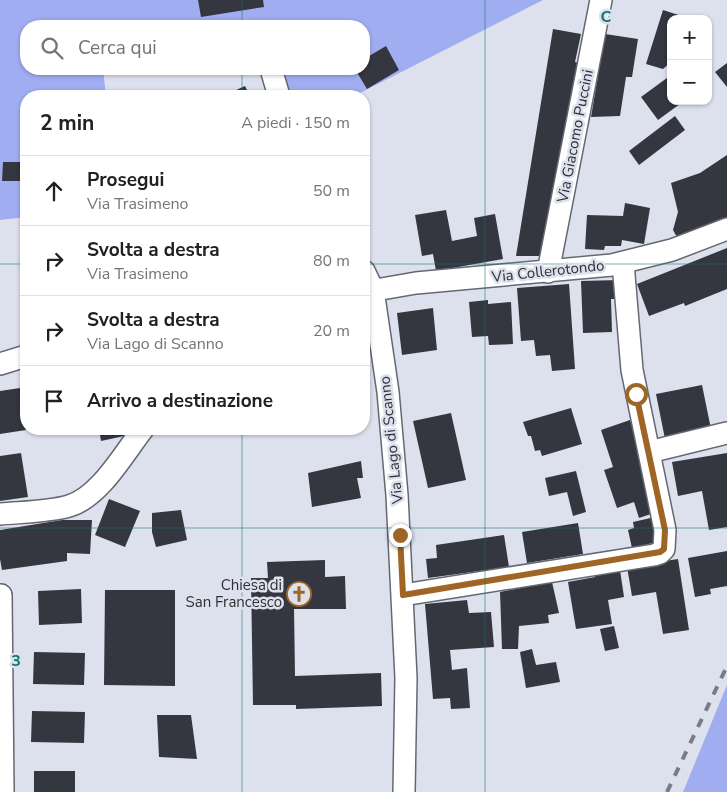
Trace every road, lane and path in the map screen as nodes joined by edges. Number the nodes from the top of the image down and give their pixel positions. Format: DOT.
graph roads {
  1 [pos="601,0"];
  2 [pos="273,75"];
  3 [pos="277,90"];
  4 [pos="727,229"];
  5 [pos="623,263"];
  6 [pos="548,272"];
  7 [pos="370,291"];
  8 [pos="370,301"];
  9 [pos="20,358"];
  10 [pos="0,364"];
  11 [pos="727,433"];
  12 [pos="138,435"];
  13 [pos="649,452"];
  14 [pos="0,514"];
  15 [pos="1,595"];
  16 [pos="403,595"];
  17 [pos="3,792"];
  18 [pos="404,792"];
  1 -- 6 [label="street, Via Giacomo Puccini"];
  2 -- 3 [label="street"];
  4 -- 5 [label="street, Via Collerotondo"];
  5 -- 6 [label="street, Via Collerotondo"];
  5 -- 13 [label="street"];
  6 -- 7 [label="street, Via Collerotondo"];
  8 -- 16 [label="street, Via Lago di Scanno"];
  9 -- 10 [label="street"];
  11 -- 13 [label="street"];
  12 -- 14 [label="street"];
  13 -- 16 [label="street"];
  15 -- 17 [label="street"];
  16 -- 18 [label="street, Via Lago di Scanno"];
}
